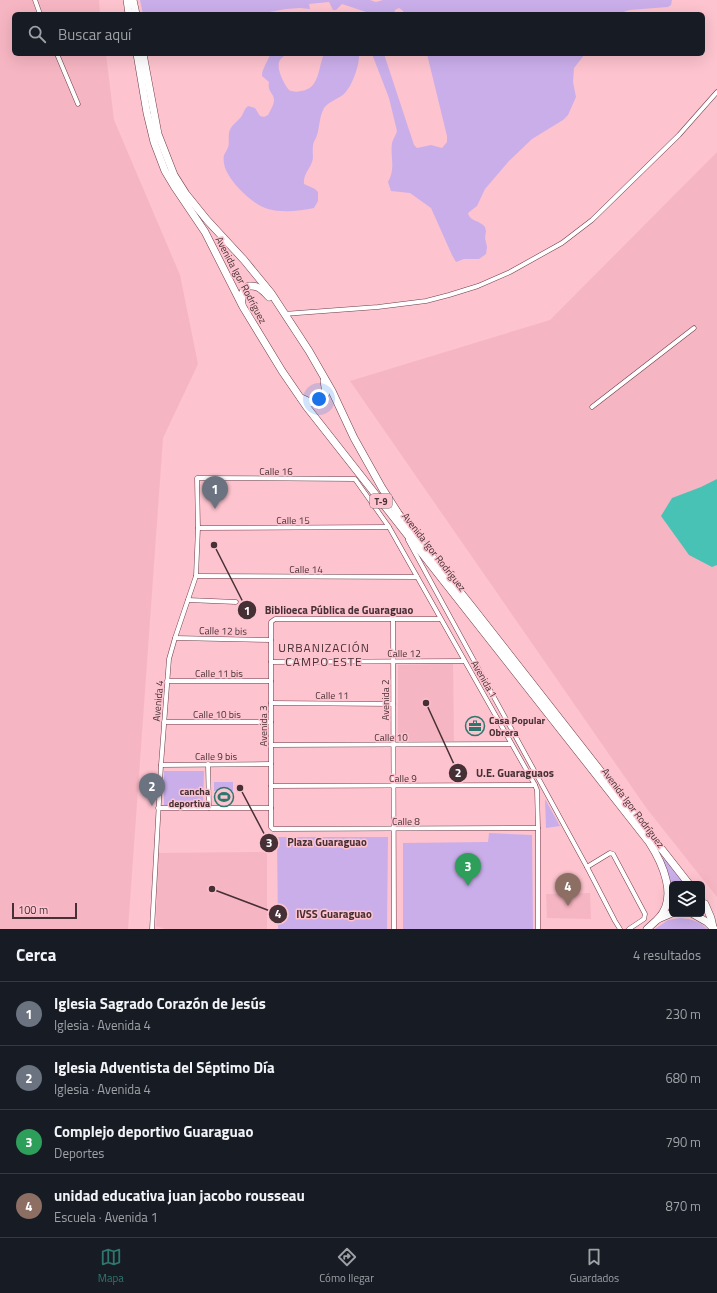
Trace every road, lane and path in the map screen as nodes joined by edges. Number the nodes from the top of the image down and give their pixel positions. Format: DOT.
graph roads {
  1 [pos="35,0"];
  2 [pos="127,0"];
  3 [pos="133,0"];
  4 [pos="39,12"];
  5 [pos="129,12"];
  6 [pos="136,12"];
  7 [pos="58,56"];
  8 [pos="137,56"];
  9 [pos="142,56"];
  10 [pos="717,92"];
  11 [pos="78,104"];
  12 [pos="243,307"];
  13 [pos="284,314"];
  14 [pos="290,322"];
  15 [pos="694,328"];
  16 [pos="322,375"];
  17 [pos="300,398"];
  18 [pos="592,407"];
  19 [pos="197,478"];
  20 [pos="355,479"];
  21 [pos="400,526"];
  22 [pos="389,527"];
  23 [pos="198,528"];
  24 [pos="196,576"];
  25 [pos="417,577"];
  26 [pos="188,600"];
  27 [pos="236,602"];
  28 [pos="393,619"];
  29 [pos="440,619"];
  30 [pos="175,638"];
  31 [pos="271,640"];
  32 [pos="393,661"];
  33 [pos="464,661"];
  34 [pos="271,662"];
  35 [pos="167,681"];
  36 [pos="271,681"];
  37 [pos="271,703"];
  38 [pos="393,704"];
  39 [pos="164,722"];
  40 [pos="271,722"];
  41 [pos="511,744"];
  42 [pos="271,745"];
  43 [pos="393,745"];
  44 [pos="208,764"];
  45 [pos="271,764"];
  46 [pos="161,765"];
  47 [pos="535,785"];
  48 [pos="271,786"];
  49 [pos="394,786"];
  50 [pos="158,808"];
  51 [pos="209,808"];
  52 [pos="271,808"];
  53 [pos="538,828"];
  54 [pos="273,829"];
  55 [pos="394,829"];
  56 [pos="588,867"];
  57 [pos="687,881"];
  58 [pos="705,905"];
  59 [pos="705,907"];
  60 [pos="669,914"];
  61 [pos="699,917"];
  62 [pos="658,918"];
  63 [pos="717,920"];
  64 [pos="714,928"];
  65 [pos="152,929"];
  66 [pos="394,929"];
  67 [pos="538,929"];
  68 [pos="620,929"];
  69 [pos="629,929"];
  70 [pos="647,929"];
  1 -- 4 [label="street"];
  2 -- 5 [label="highway"];
  3 -- 6 [label="highway"];
  7 -- 11 [label="street"];
  8 -- 12 [label="highway, Avenida Igor Rodríguez / T-9"];
  9 -- 13 [label="highway, Avenida Igor Rodríguez / T-9"];
  10 -- 13 [label="street"];
  12 -- 14 [label="highway, T-9"];
  12 -- 17 [label="highway, Avenida Igor Rodríguez / T-9"];
  13 -- 14 [label="highway, Avenida Igor Rodríguez / T-9"];
  14 -- 16 [label="highway, Avenida Igor Rodríguez / T-9"];
  15 -- 18 [label="street"];
  16 -- 17 [label="highway, T-9"];
  16 -- 57 [label="highway, Avenida Igor Rodríguez / T-9"];
  17 -- 21 [label="highway, Avenida Igor Rodríguez / T-9"];
  19 -- 20 [label="street, Calle 16"];
  19 -- 23 [label="street, Avenida 4"];
  20 -- 22 [label="street, Avenida 1"];
  21 -- 56 [label="street"];
  21 -- 62 [label="highway, Avenida Igor Rodríguez / T-9"];
  22 -- 23 [label="street, Calle 15"];
  22 -- 25 [label="street, Avenida 1"];
  23 -- 24 [label="street, Avenida 4"];
  24 -- 25 [label="street, Calle 14"];
  24 -- 26 [label="street, Avenida 4"];
  25 -- 29 [label="street, Avenida 1"];
  26 -- 27 [label="street"];
  26 -- 30 [label="street, Avenida 4"];
  28 -- 29 [label="street"];
  28 -- 31 [label="street, Avenida 3"];
  28 -- 32 [label="street, Avenida 2"];
  29 -- 33 [label="street, Avenida 1"];
  30 -- 31 [label="street, Calle 12 bis"];
  30 -- 35 [label="street, Avenida 4"];
  31 -- 34 [label="street, Avenida 3"];
  32 -- 33 [label="street, Calle 12"];
  32 -- 34 [label="street, Calle 12"];
  32 -- 38 [label="street, Avenida 2"];
  33 -- 41 [label="street, Avenida 1"];
  34 -- 36 [label="street, Avenida 3"];
  35 -- 36 [label="street, Calle 11 bis"];
  35 -- 39 [label="street, Avenida 4"];
  36 -- 37 [label="street, Avenida 3"];
  37 -- 38 [label="street, Calle 11"];
  37 -- 40 [label="street, Avenida 3"];
  38 -- 43 [label="street, Avenida 2"];
  39 -- 40 [label="street, Calle 10 bis"];
  39 -- 46 [label="street, Avenida 4"];
  40 -- 42 [label="street, Avenida 3"];
  41 -- 43 [label="street, Calle 10"];
  41 -- 47 [label="street, Avenida 1"];
  42 -- 43 [label="street, Calle 10"];
  42 -- 45 [label="street, Avenida 3"];
  43 -- 49 [label="street, Avenida 2"];
  44 -- 45 [label="street, Calle 9 bis"];
  44 -- 46 [label="street, Calle 9 bis"];
  44 -- 51 [label="street"];
  45 -- 48 [label="street, Avenida 3"];
  46 -- 50 [label="street, Avenida 4"];
  47 -- 49 [label="street, Calle 9"];
  47 -- 53 [label="street, Avenida 1"];
  48 -- 49 [label="street, Calle 9"];
  48 -- 52 [label="street, Avenida 3"];
  49 -- 55 [label="street, Avenida 2"];
  50 -- 51 [label="street"];
  50 -- 65 [label="street, Avenida 4"];
  51 -- 52 [label="street"];
  52 -- 54 [label="street, Avenida 3"];
  53 -- 55 [label="street, Calle 8"];
  53 -- 67 [label="street, Avenida 1"];
  54 -- 55 [label="street, Calle 8"];
  55 -- 66 [label="street"];
  56 -- 68 [label="street"];
  56 -- 69 [label="street"];
  58 -- 63 [label="highway"];
  59 -- 64 [label="highway"];
  60 -- 62 [label="highway, T-9"];
  61 -- 64 [label="highway"];
  62 -- 70 [label="highway, T-9"];
}
